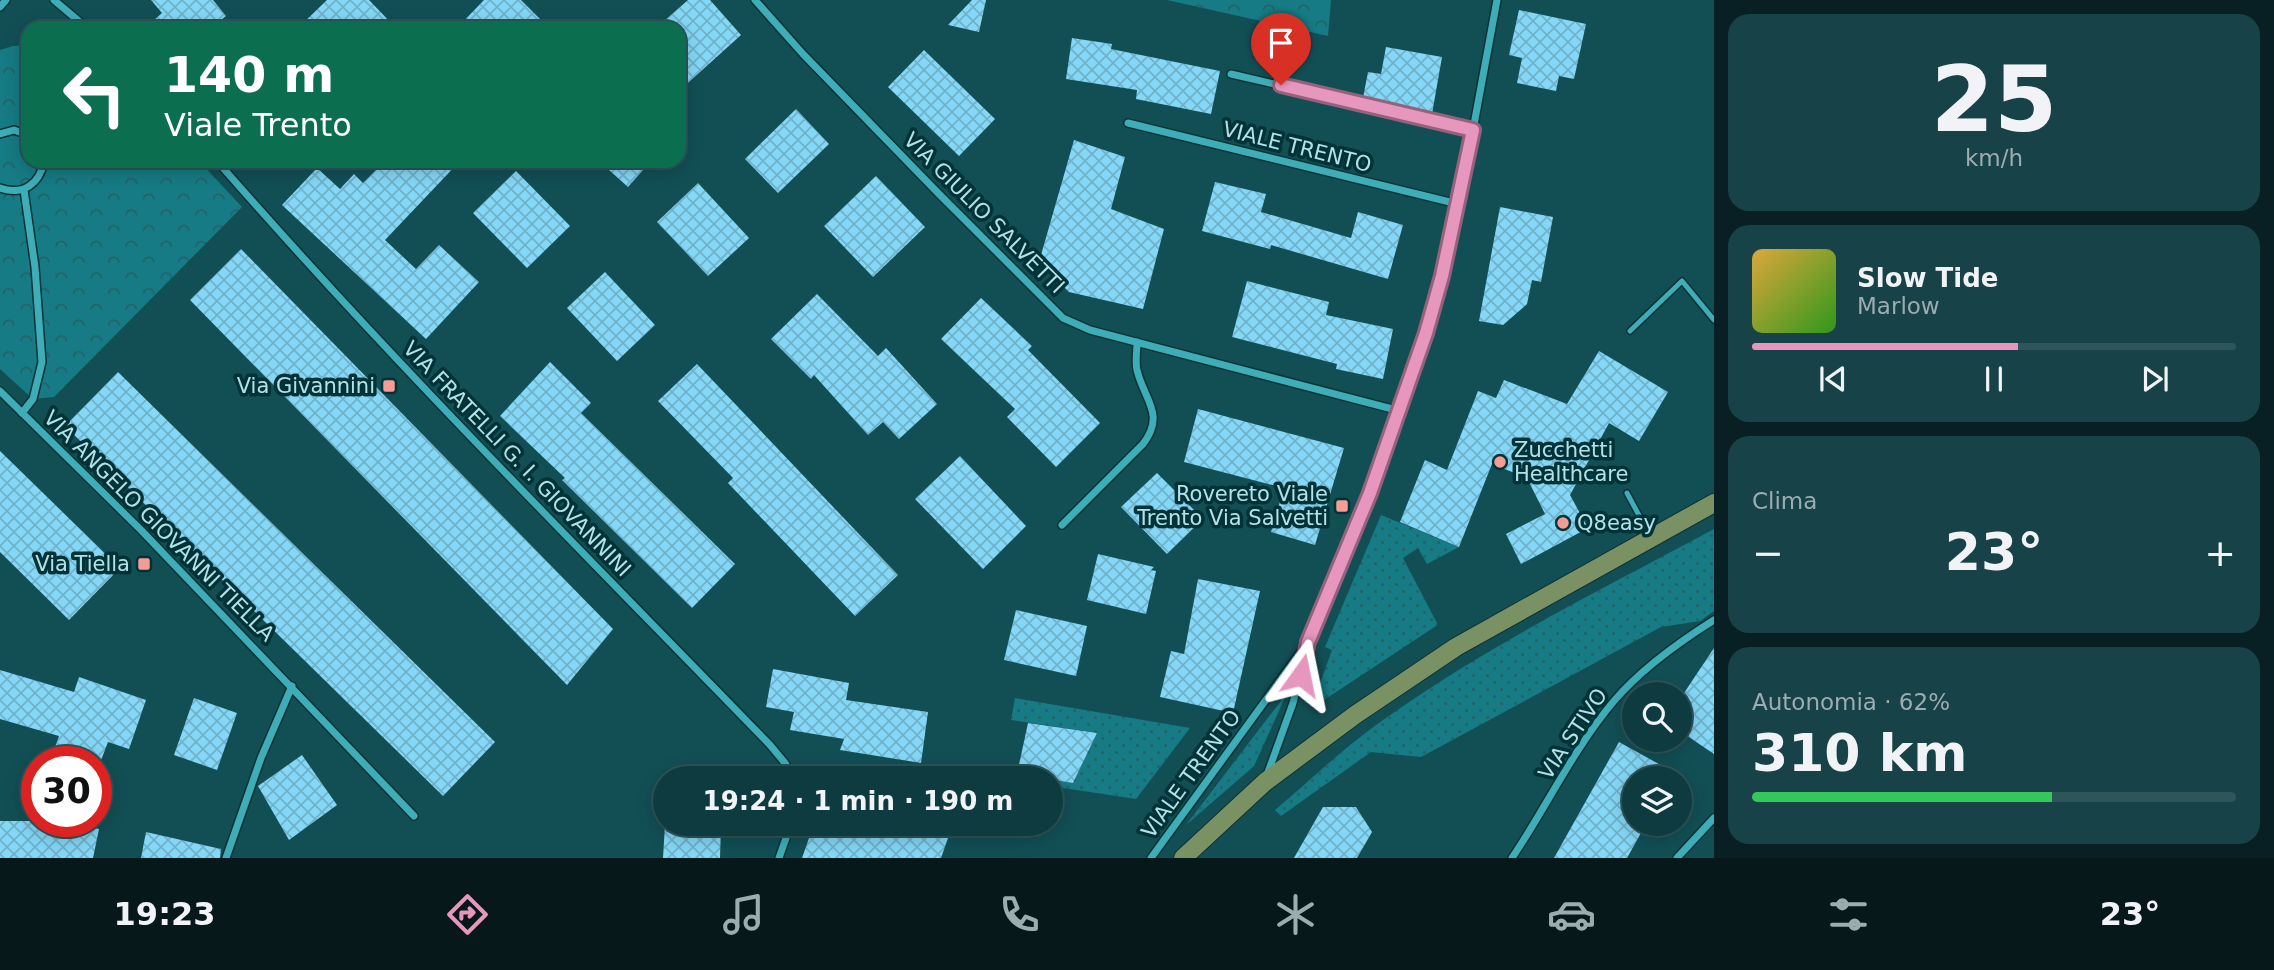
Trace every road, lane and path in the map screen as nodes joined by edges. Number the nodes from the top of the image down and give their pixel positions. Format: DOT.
graph roads {
  1 [pos="6,0"];
  2 [pos="54,0"];
  3 [pos="755,0"];
  4 [pos="1497,0"];
  5 [pos="0,8"];
  6 [pos="79,21"];
  7 [pos="1231,74"];
  8 [pos="1128,123"];
  9 [pos="1473,130"];
  10 [pos="21,133"];
  11 [pos="0,134"];
  12 [pos="43,168"];
  13 [pos="223,168"];
  14 [pos="0,188"];
  15 [pos="24,190"];
  16 [pos="1458,204"];
  17 [pos="1714,320"];
  18 [pos="1630,331"];
  19 [pos="1138,342"];
  20 [pos="0,391"];
  21 [pos="1400,411"];
  22 [pos="22,413"];
  23 [pos="1627,493"];
  24 [pos="1714,503"];
  25 [pos="1062,525"];
  26 [pos="1652,538"];
  27 [pos="1714,620"];
  28 [pos="1308,642"];
  29 [pos="292,686"];
  30 [pos="787,766"];
  31 [pos="1265,782"];
  32 [pos="414,816"];
  33 [pos="1714,818"];
  34 [pos="787,836"];
  35 [pos="226,858"];
  36 [pos="779,858"];
  37 [pos="1151,858"];
  38 [pos="1183,858"];
  39 [pos="1512,858"];
  40 [pos="1677,858"];
  1 -- 5 [label="street"];
  2 -- 6 [label="street"];
  3 -- 19 [label="street, VIA GIULIO SALVETTI"];
  4 -- 9 [label="street, VIALE TRENTO"];
  7 -- 9 [label="street"];
  8 -- 16 [label="street, VIALE TRENTO"];
  9 -- 16 [label="street, VIALE TRENTO"];
  10 -- 11 [label="street"];
  12 -- 15 [label="street"];
  13 -- 30 [label="street, VIA FRATELLI G. I. GIOVANNINI"];
  14 -- 15 [label="street"];
  15 -- 22 [label="street"];
  16 -- 21 [label="street, VIALE TRENTO"];
  17 -- 18 [label="lane"];
  19 -- 21 [label="street, VIA GIULIO SALVETTI"];
  19 -- 25 [label="street"];
  20 -- 22 [label="street, VIA ANGELO GIOVANNI TIELLA"];
  21 -- 28 [label="street, VIALE TRENTO"];
  22 -- 29 [label="street, VIA ANGELO GIOVANNI TIELLA"];
  23 -- 26 [label="lane"];
  24 -- 26 [label="main road"];
  26 -- 31 [label="main road"];
  27 -- 39 [label="street, VIA STIVO"];
  28 -- 31 [label="street, VIALE TRENTO"];
  28 -- 37 [label="street, VIALE TRENTO"];
  29 -- 32 [label="street, VIA ANGELO GIOVANNI TIELLA"];
  29 -- 35 [label="street"];
  31 -- 38 [label="main road"];
  33 -- 40 [label="street"];
  34 -- 36 [label="street"];
}
